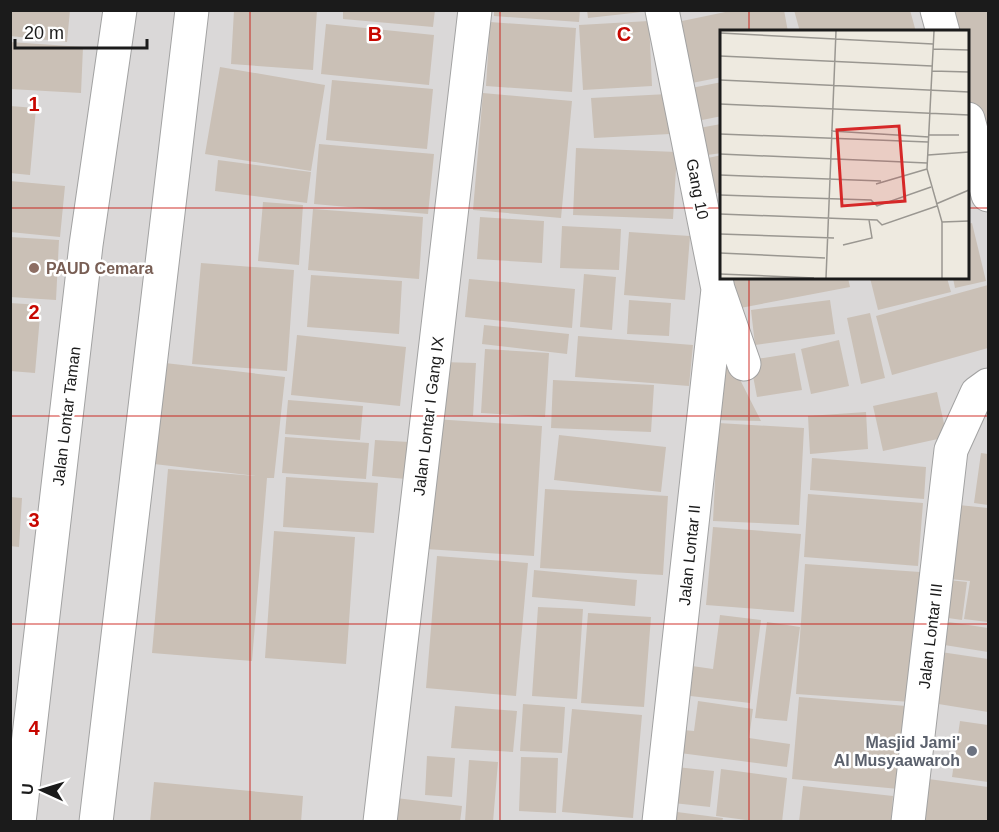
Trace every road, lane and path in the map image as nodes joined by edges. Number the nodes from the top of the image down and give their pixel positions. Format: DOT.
graph roads {
  1 [pos="120,10"];
  2 [pos="192,10"];
  3 [pos="475,10"];
  4 [pos="663,10"];
  5 [pos="937,10"];
  6 [pos="942,30"];
  7 [pos="969,123"];
  8 [pos="988,195"];
  9 [pos="718,289"];
  10 [pos="744,364"];
  11 [pos="988,385"];
  12 [pos="19,822"];
  13 [pos="96,822"];
  14 [pos="380,822"];
  15 [pos="659,822"];
  16 [pos="908,822"];
  1 -- 12 [label="street, Jalan Lontar Taman"];
  2 -- 13 [label="street"];
  3 -- 14 [label="street, Jalan Lontar I Gang IX"];
  4 -- 9 [label="street, Gang 10"];
  5 -- 6 [label="street"];
  7 -- 8 [label="street"];
  9 -- 10 [label="street, Gang 10"];
  9 -- 15 [label="street, Jalan Lontar II"];
  11 -- 16 [label="street, Jalan Lontar III"];
}
